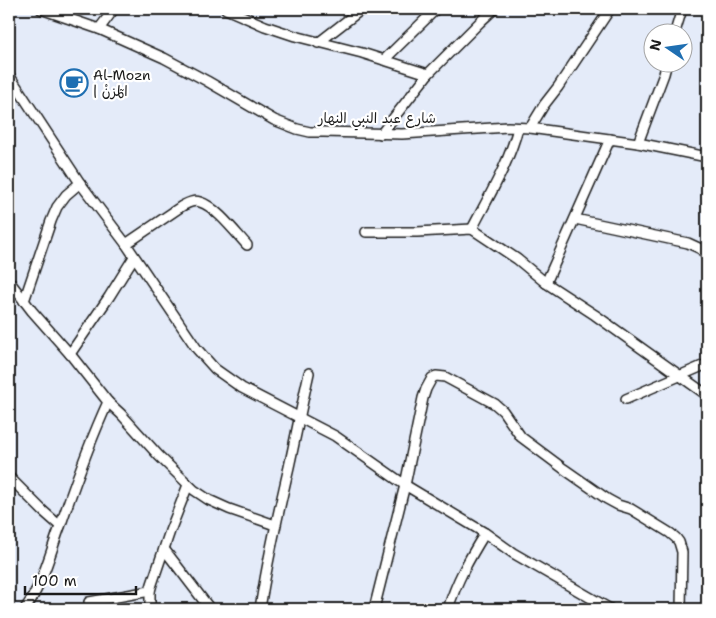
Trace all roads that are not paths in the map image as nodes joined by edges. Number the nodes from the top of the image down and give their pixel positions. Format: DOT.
graph roads {
  1 [pos="41,9"];
  2 [pos="114,9"];
  3 [pos="226,9"];
  4 [pos="362,9"];
  5 [pos="436,9"];
  6 [pos="494,9"];
  7 [pos="610,9"];
  8 [pos="682,9"];
  9 [pos="679,22"];
  10 [pos="99,28"];
  11 [pos="318,42"];
  12 [pos="384,60"];
  13 [pos="665,72"];
  14 [pos="428,74"];
  15 [pos="9,75"];
  16 [pos="518,128"];
  17 [pos="530,128"];
  18 [pos="381,134"];
  19 [pos="610,139"];
  20 [pos="638,143"];
  21 [pos="707,157"];
  22 [pos="80,183"];
  23 [pos="576,218"];
  24 [pos="472,229"];
  25 [pos="366,232"];
  26 [pos="126,244"];
  27 [pos="247,245"];
  28 [pos="134,257"];
  29 [pos="707,257"];
  30 [pos="9,281"];
  31 [pos="546,283"];
  32 [pos="24,301"];
  33 [pos="70,354"];
  34 [pos="707,364"];
  35 [pos="309,373"];
  36 [pos="680,375"];
  37 [pos="707,396"];
  38 [pos="626,399"];
  39 [pos="108,402"];
  40 [pos="298,417"];
  41 [pos="9,477"];
  42 [pos="188,485"];
  43 [pos="404,485"];
  44 [pos="275,524"];
  45 [pos="60,526"];
  46 [pos="485,534"];
  47 [pos="164,549"];
  48 [pos="150,591"];
  49 [pos="89,602"];
  50 [pos="26,609"];
  51 [pos="150,609"];
  52 [pos="210,609"];
  53 [pos="260,609"];
  54 [pos="374,609"];
  55 [pos="448,609"];
  56 [pos="610,609"];
  57 [pos="681,609"];
  1 -- 10 [label="street, شارع عبد النبي النهار"];
  2 -- 10 [label="street"];
  3 -- 11 [label="street"];
  4 -- 11 [label="street"];
  5 -- 12 [label="street"];
  6 -- 14 [label="street"];
  7 -- 17 [label="street"];
  8 -- 9 [label="street"];
  10 -- 18 [label="street, شارع عبد النبي النهار"];
  11 -- 12 [label="street"];
  12 -- 14 [label="street"];
  13 -- 20 [label="street"];
  14 -- 18 [label="street"];
  15 -- 22 [label="street"];
  16 -- 17 [label="street, شارع عبد النبي النهار"];
  16 -- 18 [label="street, شارع عبد النبي النهار"];
  16 -- 24 [label="street"];
  17 -- 19 [label="street, شارع عبد النبي النهار"];
  19 -- 20 [label="street, شارع عبد النبي النهار"];
  19 -- 23 [label="street"];
  20 -- 21 [label="street, شارع عبد النبي النهار"];
  22 -- 26 [label="street"];
  22 -- 32 [label="street"];
  23 -- 29 [label="street"];
  23 -- 31 [label="street"];
  24 -- 25 [label="street"];
  24 -- 31 [label="street"];
  26 -- 27 [label="street"];
  26 -- 28 [label="street"];
  28 -- 33 [label="street"];
  28 -- 40 [label="street"];
  30 -- 32 [label="street"];
  31 -- 36 [label="street"];
  32 -- 33 [label="street"];
  33 -- 39 [label="street"];
  34 -- 36 [label="street"];
  35 -- 40 [label="street"];
  36 -- 37 [label="street"];
  36 -- 38 [label="street"];
  39 -- 42 [label="street"];
  39 -- 45 [label="street"];
  40 -- 43 [label="street"];
  40 -- 44 [label="street"];
  41 -- 45 [label="street"];
  42 -- 44 [label="street"];
  42 -- 47 [label="street"];
  43 -- 46 [label="street"];
  43 -- 54 [label="street"];
  43 -- 57 [label="street"];
  44 -- 53 [label="street"];
  45 -- 50 [label="street"];
  46 -- 55 [label="street"];
  46 -- 56 [label="street"];
  47 -- 48 [label="street"];
  47 -- 52 [label="street"];
  48 -- 49 [label="street"];
  48 -- 51 [label="street"];
}
